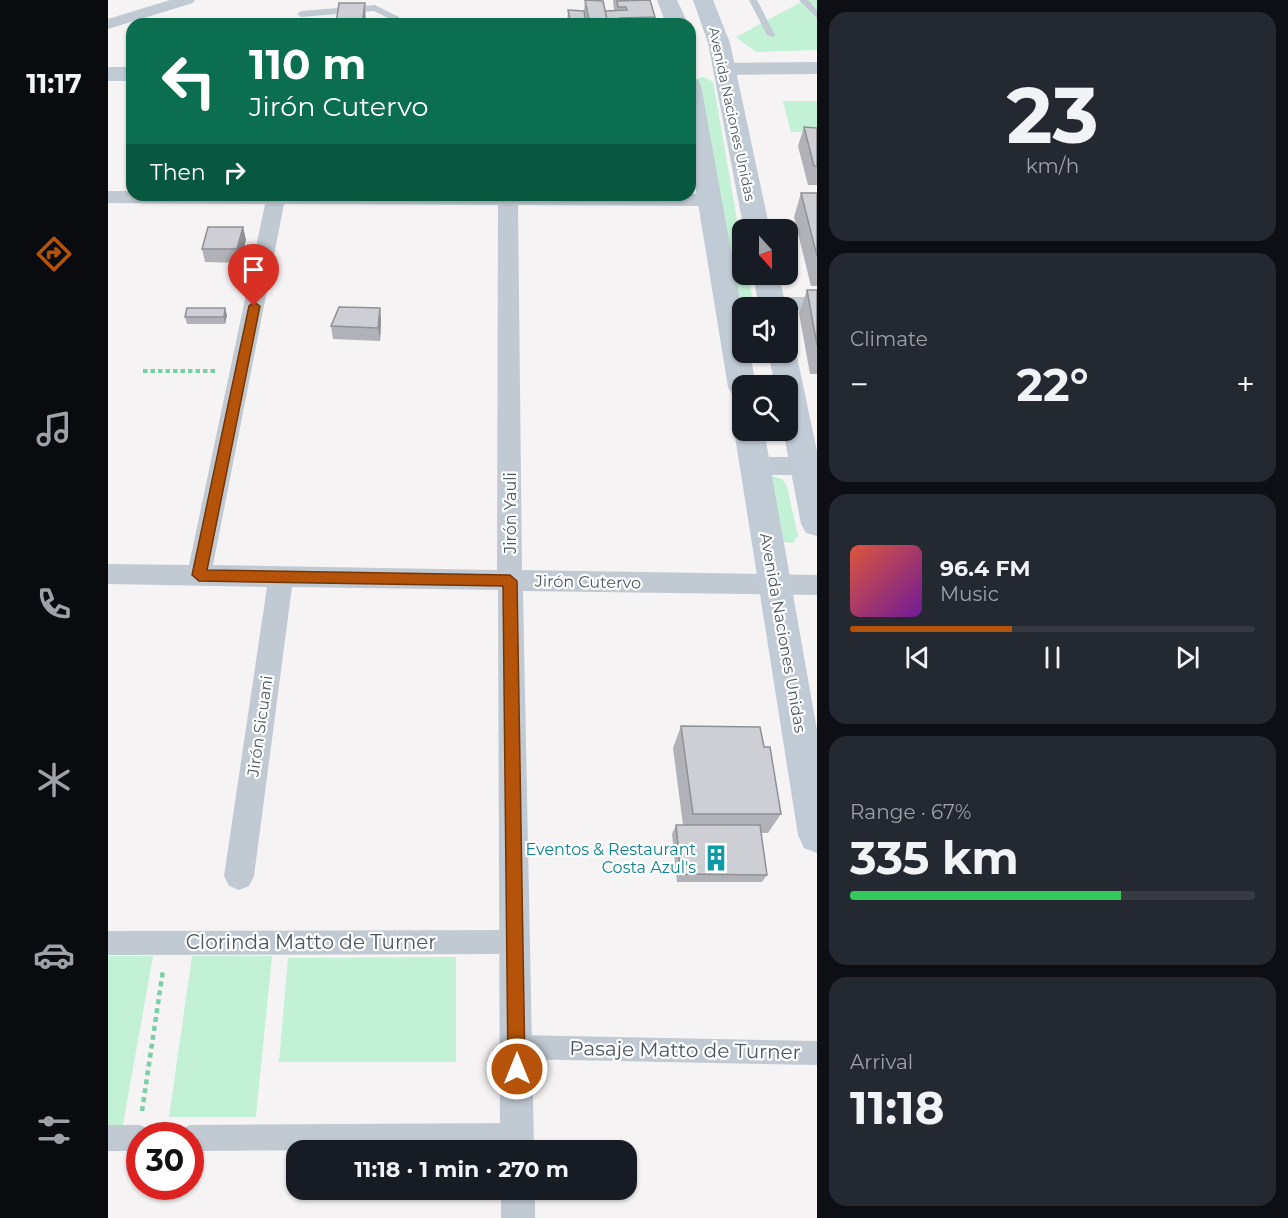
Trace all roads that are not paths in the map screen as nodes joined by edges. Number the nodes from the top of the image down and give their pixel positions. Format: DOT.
graph roads {
  1 [pos="187,0"];
  2 [pos="667,0"];
  3 [pos="703,0"];
  4 [pos="753,0"];
  5 [pos="803,0"];
  6 [pos="301,14"];
  7 [pos="817,15"];
  8 [pos="128,18"];
  9 [pos="394,18"];
  10 [pos="674,18"];
  11 [pos="126,19"];
  12 [pos="108,24"];
  13 [pos="771,35"];
  14 [pos="718,43"];
  15 [pos="808,68"];
  16 [pos="724,69"];
  17 [pos="696,70"];
  18 [pos="108,74"];
  19 [pos="126,74"];
  20 [pos="696,119"];
  21 [pos="108,197"];
  22 [pos="126,197"];
  23 [pos="696,200"];
  24 [pos="710,200"];
  25 [pos="275,201"];
  26 [pos="508,201"];
  27 [pos="755,219"];
  28 [pos="817,304"];
  29 [pos="798,305"];
  30 [pos="785,363"];
  31 [pos="740,375"];
  32 [pos="751,441"];
  33 [pos="754,466"];
  34 [pos="811,466"];
  35 [pos="817,524"];
  36 [pos="108,574"];
  37 [pos="199,575"];
  38 [pos="281,577"];
  39 [pos="510,581"];
  40 [pos="775,585"];
  41 [pos="817,585"];
  42 [pos="817,835"];
  43 [pos="239,876"];
  44 [pos="514,942"];
  45 [pos="108,943"];
  46 [pos="517,1047"];
  47 [pos="817,1053"];
  48 [pos="108,1138"];
  49 [pos="126,1138"];
  50 [pos="204,1138"];
  51 [pos="321,1140"];
  52 [pos="517,1140"];
  53 [pos="518,1200"];
  54 [pos="518,1218"];
  1 -- 8 [label="street"];
  2 -- 10 [label="main road"];
  3 -- 14 [label="main road, Avenida Naciones Unidas"];
  4 -- 13 [label="lane"];
  5 -- 7 [label="lane"];
  6 -- 9 [label="lane"];
  11 -- 12 [label="street"];
  14 -- 15 [label="street"];
  14 -- 16 [label="main road, Avenida Naciones Unidas"];
  15 -- 16 [label="street"];
  16 -- 17 [label="main road"];
  16 -- 27 [label="main road, Avenida Naciones Unidas"];
  18 -- 19 [label="main road"];
  20 -- 24 [label="main road"];
  21 -- 22 [label="street"];
  23 -- 24 [label="street"];
  24 -- 31 [label="main road"];
  25 -- 37 [label="street"];
  26 -- 39 [label="street, Jirón Yauli"];
  28 -- 29 [label="street"];
  30 -- 34 [label="main road"];
  32 -- 33 [label="main road, Avenida Naciones Unidas"];
  33 -- 34 [label="street"];
  33 -- 40 [label="main road, Avenida Naciones Unidas"];
  34 -- 35 [label="main road"];
  36 -- 37 [label="street, Jirón Cutervo"];
  37 -- 38 [label="street, Jirón Cutervo"];
  38 -- 39 [label="street, Jirón Cutervo"];
  38 -- 43 [label="street, Jirón Sicuani"];
  39 -- 40 [label="street, Jirón Cutervo"];
  39 -- 44 [label="street, Jirón Yauli"];
  40 -- 41 [label="street, Jirón Cutervo"];
  40 -- 42 [label="main road, Avenida Naciones Unidas"];
  44 -- 45 [label="street, Clorinda Matto de Turner"];
  44 -- 46 [label="street, Jirón Yauli"];
  46 -- 47 [label="street, Pasaje Matto de Turner"];
  46 -- 52 [label="street, Jirón Yauli"];
  48 -- 49 [label="street"];
  50 -- 51 [label="street"];
  53 -- 54 [label="street"];
}
